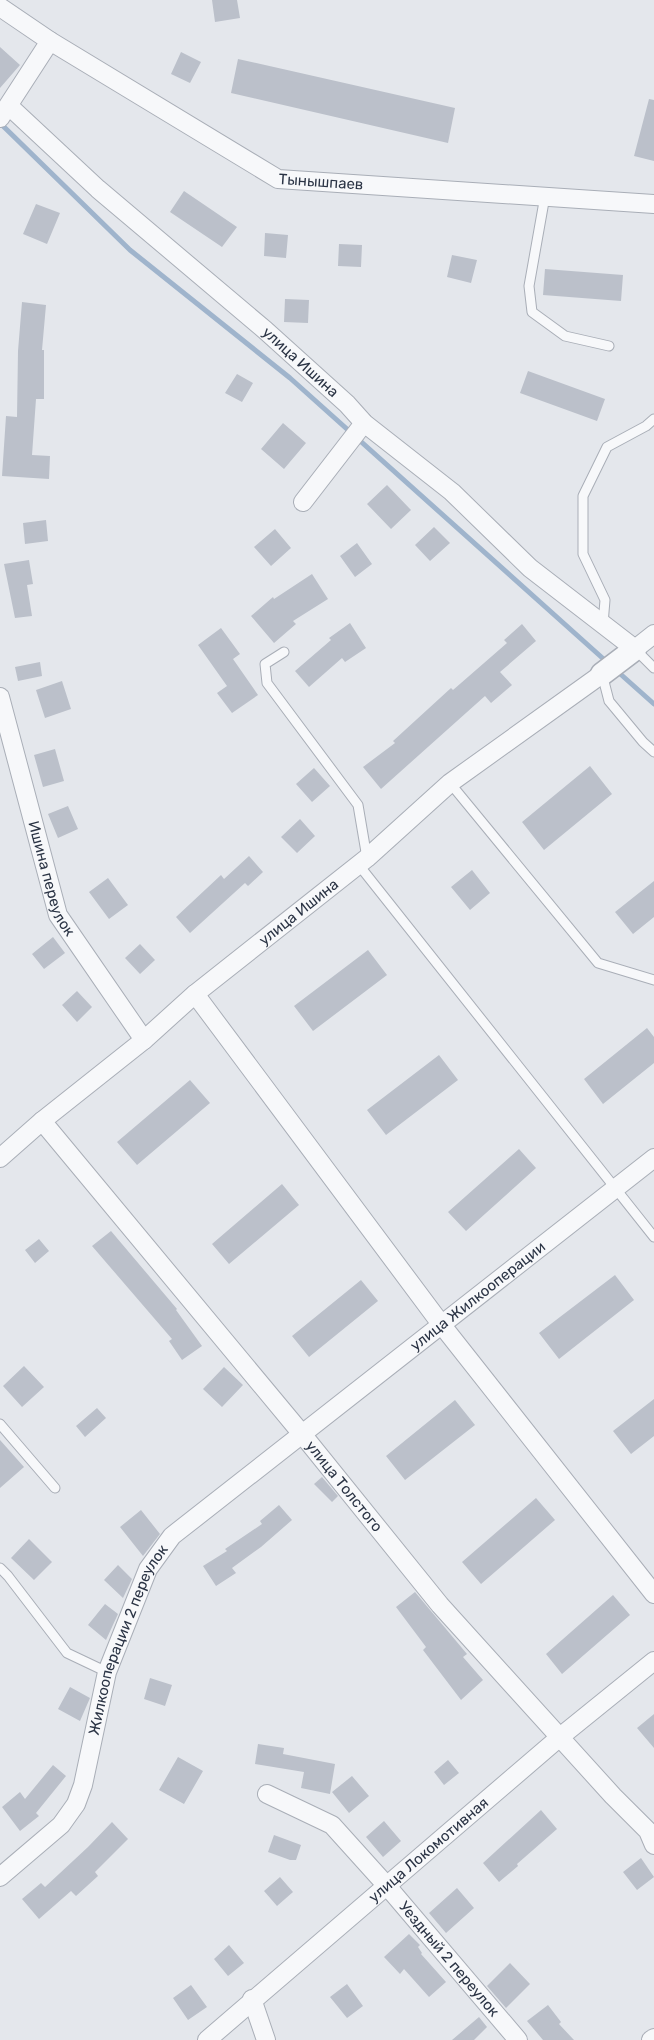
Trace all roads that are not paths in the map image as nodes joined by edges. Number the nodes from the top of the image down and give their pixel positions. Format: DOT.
graph roads {
  1 [pos="0,7"];
  2 [pos="51,41"];
  3 [pos="4,113"];
  4 [pos="545,196"];
  5 [pos="654,204"];
  6 [pos="609,346"];
  7 [pos="654,419"];
  8 [pos="364,423"];
  9 [pos="650,429"];
  10 [pos="303,502"];
  11 [pos="603,624"];
  12 [pos="654,634"];
  13 [pos="635,649"];
  14 [pos="284,652"];
  15 [pos="654,668"];
  16 [pos="602,674"];
  17 [pos="0,697"];
  18 [pos="654,752"];
  19 [pos="450,783"];
  20 [pos="363,861"];
  21 [pos="654,980"];
  22 [pos="195,994"];
  23 [pos="144,1040"];
  24 [pos="42,1121"];
  25 [pos="0,1158"];
  26 [pos="654,1158"];
  27 [pos="615,1188"];
  28 [pos="654,1237"];
  29 [pos="441,1324"];
  30 [pos="0,1424"];
  31 [pos="302,1434"];
  32 [pos="55,1488"];
  33 [pos="0,1568"];
  34 [pos="654,1594"];
  35 [pos="654,1661"];
  36 [pos="107,1672"];
  37 [pos="560,1737"];
  38 [pos="267,1794"];
  39 [pos="654,1845"];
  40 [pos="0,1877"];
  41 [pos="387,1886"];
  42 [pos="252,1999"];
  43 [pos="207,2040"];
  44 [pos="266,2040"];
  45 [pos="518,2040"];
  1 -- 2 [label="street, Тынышпаев"];
  2 -- 3 [label="street, улица Ишина"];
  2 -- 4 [label="street, Тынышпаев"];
  3 -- 8 [label="street, улица Ишина"];
  4 -- 5 [label="street, Тынышпаев"];
  4 -- 6 [label="lane"];
  7 -- 9 [label="lane"];
  8 -- 10 [label="street"];
  8 -- 11 [label="street, улица Ишина"];
  9 -- 11 [label="lane"];
  11 -- 13 [label="street, улица Ишина"];
  12 -- 13 [label="street"];
  13 -- 15 [label="lane"];
  13 -- 16 [label="street"];
  14 -- 20 [label="lane"];
  16 -- 18 [label="lane"];
  16 -- 19 [label="street, улица Ишина"];
  17 -- 23 [label="street, Ишина переулок"];
  19 -- 20 [label="street, улица Ишина"];
  19 -- 21 [label="lane"];
  20 -- 22 [label="street, улица Ишина"];
  20 -- 27 [label="lane"];
  22 -- 23 [label="street, улица Ишина"];
  22 -- 29 [label="street"];
  23 -- 24 [label="street, улица Ишина"];
  24 -- 25 [label="street, улица Ишина"];
  24 -- 31 [label="street, улица Толстого"];
  26 -- 27 [label="street, улица Жилкооперации"];
  27 -- 28 [label="lane"];
  27 -- 29 [label="street, улица Жилкооперации"];
  29 -- 31 [label="street, улица Жилкооперации"];
  29 -- 34 [label="street"];
  30 -- 32 [label="lane"];
  31 -- 36 [label="street, Жилкооперации 2 переулок"];
  31 -- 37 [label="street, улица Толстого"];
  33 -- 36 [label="lane"];
  35 -- 37 [label="street, улица Локомотивная"];
  36 -- 40 [label="street, Жилкооперации 2 переулок"];
  37 -- 39 [label="street, улица Толстого"];
  37 -- 41 [label="street, улица Локомотивная"];
  38 -- 41 [label="street, Уездный 2 переулок"];
  41 -- 42 [label="street, улица Локомотивная"];
  41 -- 45 [label="street, Уездный 2 переулок"];
  42 -- 43 [label="street, улица Локомотивная"];
  42 -- 44 [label="street"];
}
